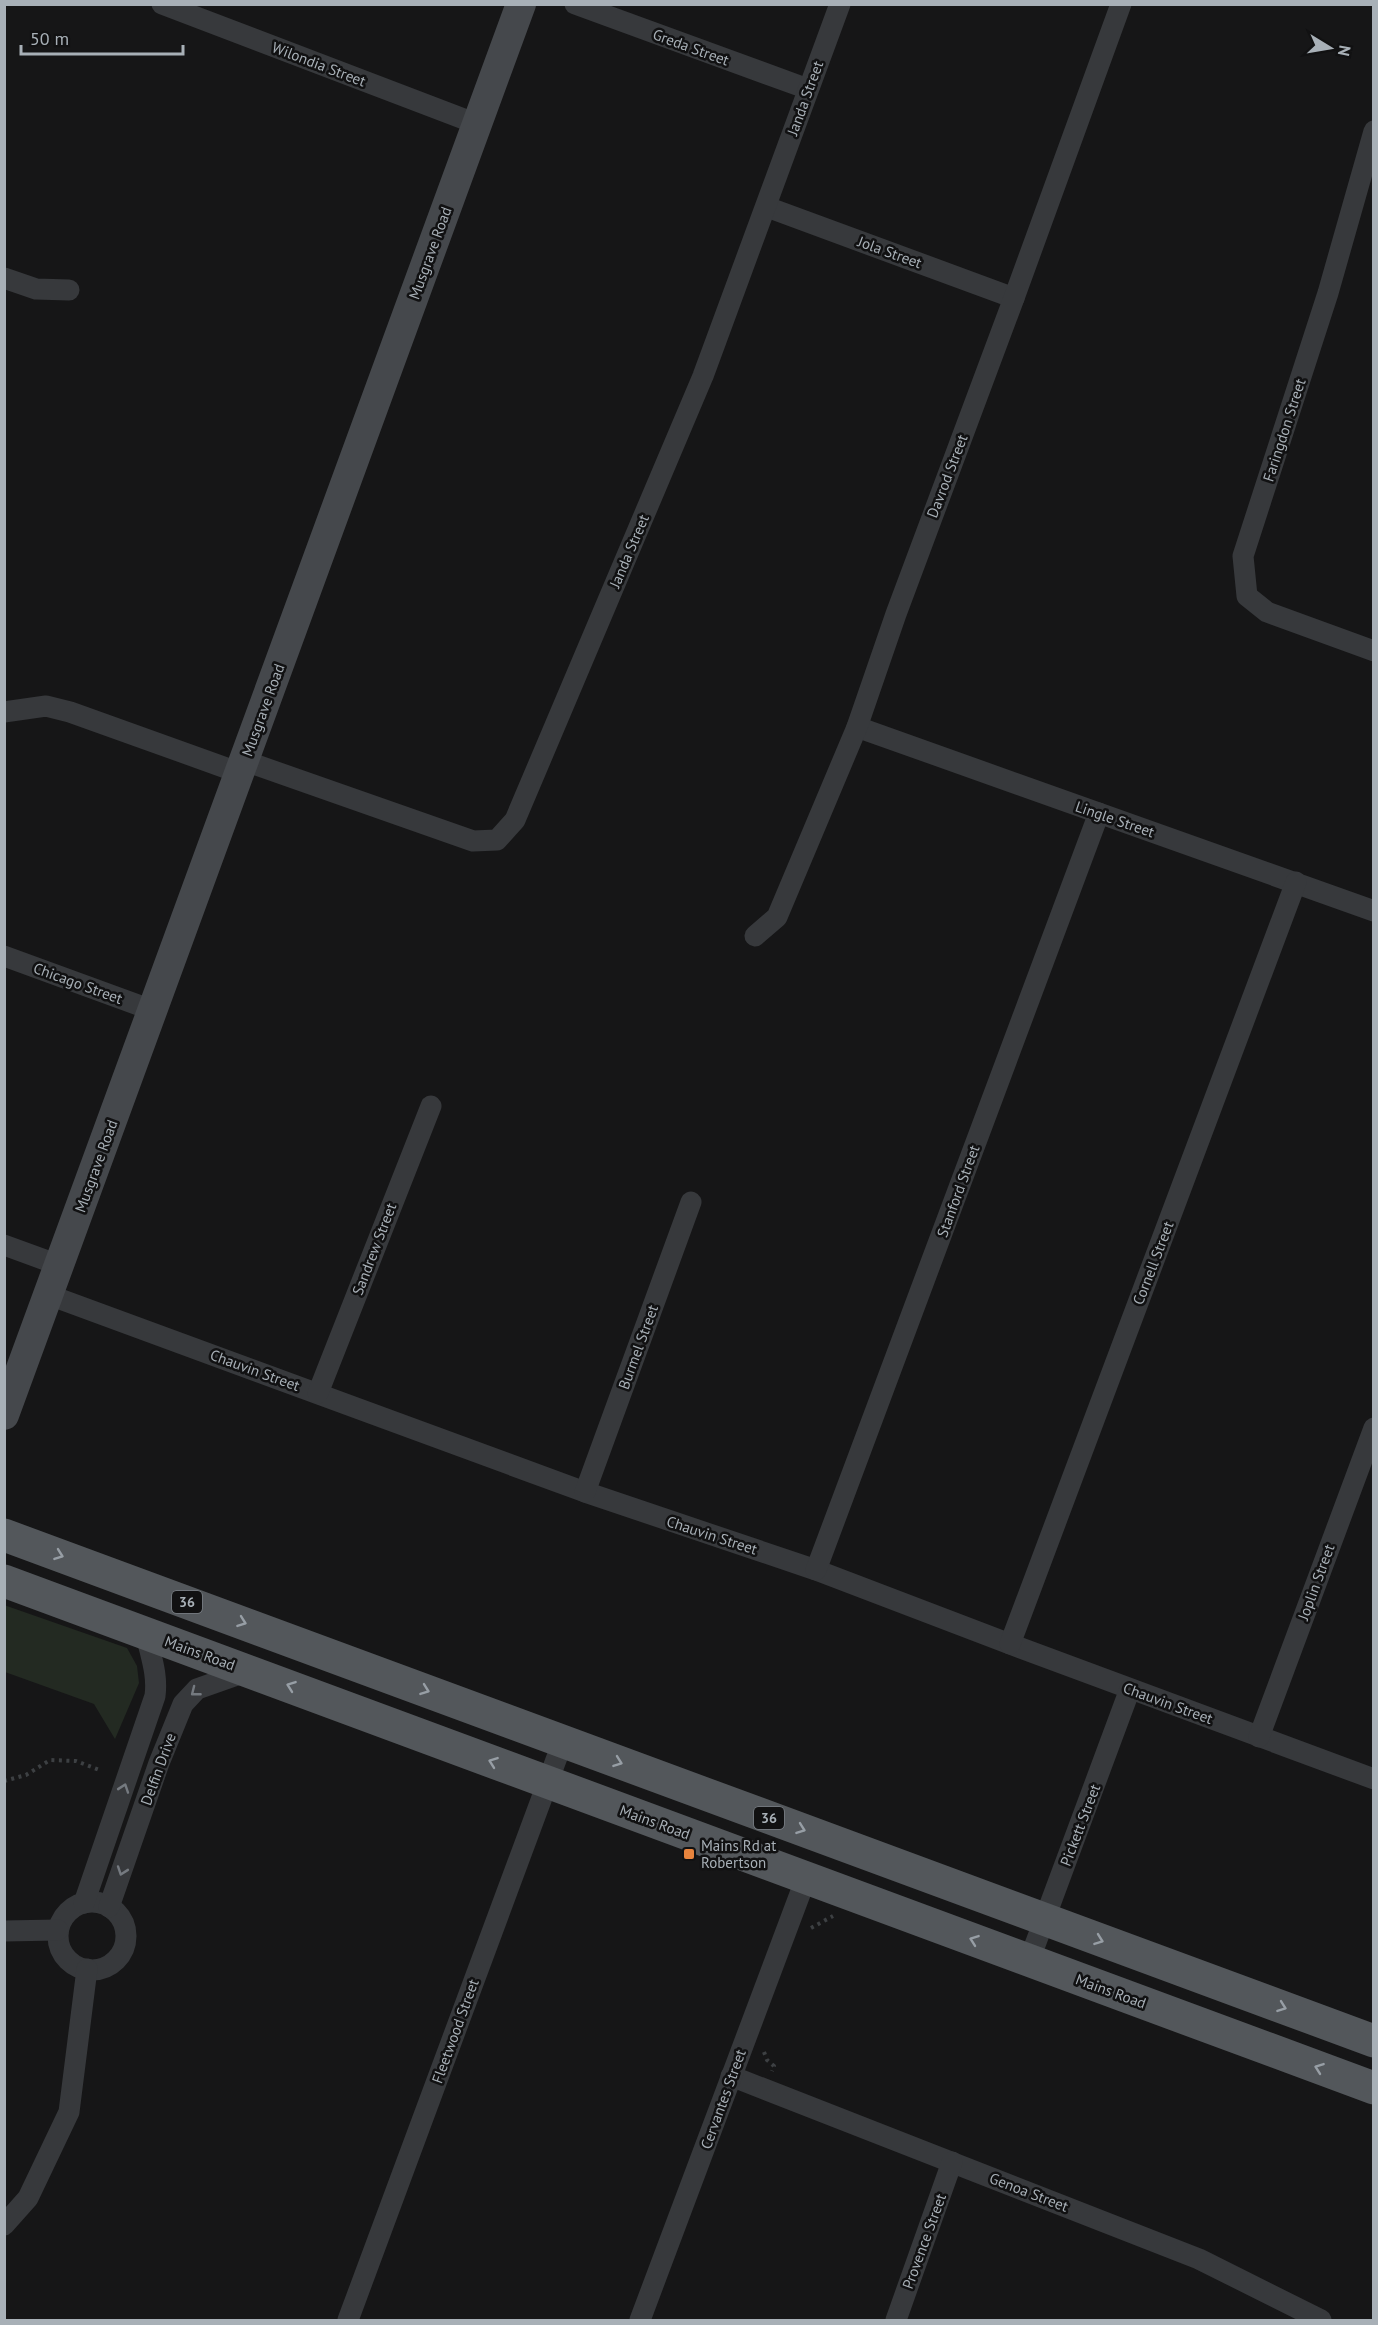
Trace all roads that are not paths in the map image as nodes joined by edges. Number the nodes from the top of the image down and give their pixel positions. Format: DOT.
graph roads {
  1 [pos="162,4"];
  2 [pos="521,4"];
  3 [pos="575,4"];
  4 [pos="840,4"];
  5 [pos="1121,4"];
  6 [pos="808,89"];
  7 [pos="477,124"];
  8 [pos="1374,131"];
  9 [pos="767,207"];
  10 [pos="4,278"];
  11 [pos="69,290"];
  12 [pos="1014,298"];
  13 [pos="1374,651"];
  14 [pos="4,712"];
  15 [pos="857,727"];
  16 [pos="243,767"];
  17 [pos="1099,813"];
  18 [pos="1296,882"];
  19 [pos="1374,911"];
  20 [pos="755,936"];
  21 [pos="4,956"];
  22 [pos="152,1010"];
  23 [pos="430,1106"];
  24 [pos="691,1202"];
  25 [pos="4,1245"];
  26 [pos="60,1265"];
  27 [pos="49,1295"];
  28 [pos="318,1393"];
  29 [pos="4,1415"];
  30 [pos="1374,1428"];
  31 [pos="585,1492"];
  32 [pos="4,1534"];
  33 [pos="816,1570"];
  34 [pos="4,1581"];
  35 [pos="146,1633"];
  36 [pos="1010,1644"];
  37 [pos="248,1671"];
  38 [pos="1131,1689"];
  39 [pos="1259,1737"];
  40 [pos="563,1741"];
  41 [pos="1374,1779"];
  42 [pos="548,1782"];
  43 [pos="806,1878"];
  44 [pos="84,1903"];
  45 [pos="109,1906"];
  46 [pos="1044,1920"];
  47 [pos="58,1930"];
  48 [pos="4,1931"];
  49 [pos="1029,1960"];
  50 [pos="87,1969"];
  51 [pos="1374,2041"];
  52 [pos="731,2076"];
  53 [pos="1374,2088"];
  54 [pos="952,2162"];
  55 [pos="4,2225"];
  56 [pos="348,2320"];
  57 [pos="640,2320"];
  58 [pos="896,2320"];
  59 [pos="1321,2320"];
  1 -- 7 [label="street, Wilondia Street"];
  2 -- 7 [label="street, Musgrave Road"];
  3 -- 6 [label="street, Greda Street"];
  4 -- 6 [label="street, Janda Street"];
  5 -- 12 [label="street, Davrod Street"];
  6 -- 9 [label="street, Janda Street"];
  7 -- 16 [label="street, Musgrave Road"];
  8 -- 13 [label="street, Faringdon Street"];
  9 -- 12 [label="street, Jola Street"];
  9 -- 16 [label="street, Janda Street"];
  10 -- 11 [label="street"];
  12 -- 15 [label="street, Davrod Street"];
  14 -- 16 [label="street, Janda Street"];
  15 -- 17 [label="street, Lingle Street"];
  15 -- 20 [label="street, Davrod Street"];
  16 -- 22 [label="street, Musgrave Road"];
  17 -- 18 [label="street, Lingle Street"];
  17 -- 33 [label="street, Stanford Street"];
  18 -- 19 [label="street, Lingle Street"];
  18 -- 36 [label="street, Cornell Street"];
  21 -- 22 [label="street, Chicago Street"];
  22 -- 26 [label="street, Musgrave Road"];
  23 -- 28 [label="street, Sandrew Street"];
  24 -- 31 [label="street, Burmel Street"];
  25 -- 26 [label="street"];
  26 -- 27 [label="street, Musgrave Road"];
  27 -- 28 [label="street, Chauvin Street"];
  27 -- 29 [label="street, Musgrave Road"];
  28 -- 31 [label="street, Chauvin Street"];
  30 -- 39 [label="street, Joplin Street"];
  31 -- 33 [label="street, Chauvin Street"];
  32 -- 40 [label="main road, 36, one-way"];
  33 -- 36 [label="street, Chauvin Street"];
  34 -- 35 [label="main road, Mains Road"];
  35 -- 37 [label="main road, Mains Road"];
  44 -- 35 [label="street, Delfin Drive, one-way"];
  36 -- 38 [label="street, Chauvin Street"];
  42 -- 37 [label="main road, Mains Road, one-way"];
  37 -- 45 [label="street, Delfin Drive, one-way"];
  38 -- 39 [label="street, Chauvin Street"];
  38 -- 46 [label="street, Pickett Street"];
  39 -- 41 [label="street, Chauvin Street"];
  40 -- 42 [label="street, Fleetwood Street"];
  40 -- 46 [label="main road, 36, one-way"];
  42 -- 43 [label="main road, Mains Road"];
  42 -- 56 [label="street, Fleetwood Street"];
  49 -- 43 [label="main road, Mains Road, one-way"];
  43 -- 52 [label="street, Cervantes Street"];
  44 -- 45 [label="street"];
  44 -- 47 [label="street"];
  45 -- 50 [label="street"];
  46 -- 49 [label="street, Pickett Street"];
  46 -- 51 [label="main road, 36, one-way"];
  47 -- 48 [label="street"];
  47 -- 50 [label="street"];
  53 -- 49 [label="main road, Mains Road, one-way"];
  50 -- 55 [label="street"];
  52 -- 54 [label="street, Genoa Street"];
  52 -- 57 [label="street, Cervantes Street"];
  54 -- 58 [label="street, Provence Street"];
  54 -- 59 [label="street, Genoa Street"];
}
